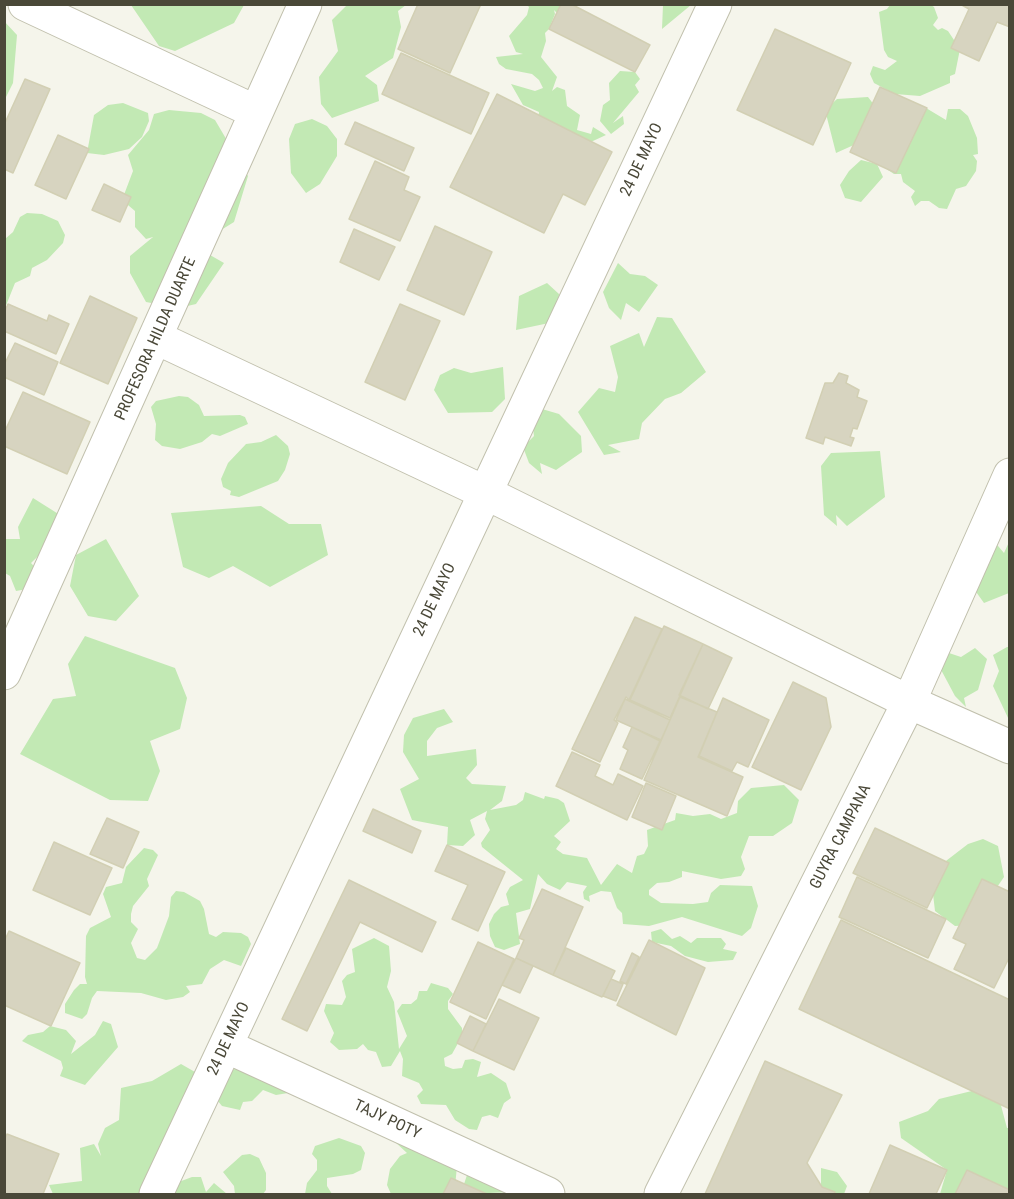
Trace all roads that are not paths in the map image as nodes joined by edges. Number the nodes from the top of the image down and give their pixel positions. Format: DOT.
graph roads {
  1 [pos="25,4"];
  2 [pos="305,4"];
  3 [pos="715,4"];
  4 [pos="256,112"];
  5 [pos="157,338"];
  6 [pos="1010,475"];
  7 [pos="486,493"];
  8 [pos="8,656"];
  9 [pos="909,702"];
  10 [pos="1010,747"];
  11 [pos="226,1046"];
  12 [pos="156,1194"];
  13 [pos="548,1194"];
  14 [pos="662,1194"];
  1 -- 4 [label="street"];
  2 -- 4 [label="street, PROFESORA HILDA DUARTE"];
  3 -- 7 [label="street, 24 DE MAYO"];
  4 -- 5 [label="street, PROFESORA HILDA DUARTE"];
  5 -- 7 [label="street"];
  5 -- 8 [label="street, PROFESORA HILDA DUARTE"];
  6 -- 9 [label="street, GUYRA CAMPANA"];
  7 -- 9 [label="street"];
  7 -- 11 [label="street, 24 DE MAYO"];
  9 -- 10 [label="street"];
  9 -- 14 [label="street, GUYRA CAMPANA"];
  11 -- 12 [label="street, 24 DE MAYO"];
  11 -- 13 [label="street, TAJY POTY"];
}
